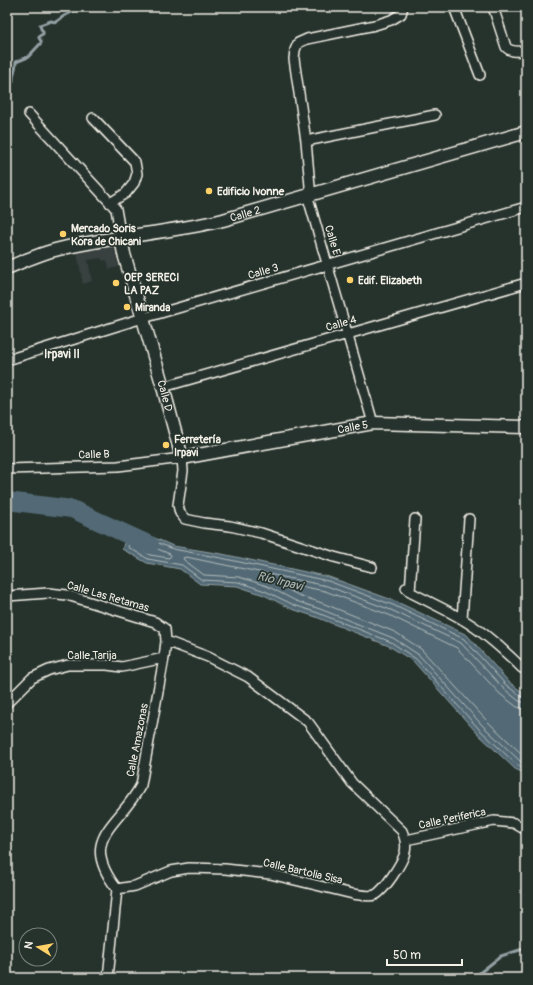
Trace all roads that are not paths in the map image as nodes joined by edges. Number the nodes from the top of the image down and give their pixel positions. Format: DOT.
graph roads {
  1 [pos="404,7"];
  2 [pos="454,7"];
  3 [pos="493,7"];
  4 [pos="526,51"];
  5 [pos="480,75"];
  6 [pos="29,114"];
  7 [pos="434,115"];
  8 [pos="93,118"];
  9 [pos="526,132"];
  10 [pos="306,141"];
  11 [pos="310,194"];
  12 [pos="110,203"];
  13 [pos="526,207"];
  14 [pos="121,238"];
  15 [pos="328,265"];
  16 [pos="7,268"];
  17 [pos="526,283"];
  18 [pos="142,319"];
  19 [pos="348,334"];
  20 [pos="7,360"];
  21 [pos="162,387"];
  22 [pos="373,423"];
  23 [pos="526,427"];
  24 [pos="182,458"];
  25 [pos="7,469"];
  26 [pos="469,519"];
  27 [pos="415,520"];
  28 [pos="372,567"];
  29 [pos="7,596"];
  30 [pos="462,619"];
  31 [pos="166,641"];
  32 [pos="164,658"];
  33 [pos="526,666"];
  34 [pos="7,703"];
  35 [pos="526,830"];
  36 [pos="406,840"];
  37 [pos="117,889"];
  38 [pos="108,978"];
  1 -- 10 [label="street, Calle E"];
  2 -- 5 [label="street"];
  3 -- 4 [label="street"];
  6 -- 12 [label="street, Calle D"];
  7 -- 10 [label="street"];
  8 -- 12 [label="street"];
  9 -- 11 [label="main road, Calle 2"];
  10 -- 11 [label="street, Calle E"];
  11 -- 14 [label="main road, Calle 2"];
  11 -- 15 [label="street, Calle E"];
  12 -- 14 [label="street, Calle D"];
  13 -- 15 [label="street, Calle 3"];
  14 -- 16 [label="main road, Calle 2"];
  14 -- 18 [label="main road, Calle D"];
  15 -- 18 [label="street, Calle 3"];
  15 -- 19 [label="street, Calle E"];
  17 -- 19 [label="street, Calle 4"];
  18 -- 20 [label="street, Calle 3"];
  18 -- 21 [label="main road, Calle D"];
  19 -- 21 [label="street, Calle 4"];
  19 -- 22 [label="street, Calle E"];
  21 -- 24 [label="main road, Calle D"];
  22 -- 23 [label="main road, Calle 5"];
  22 -- 24 [label="main road, Calle 5"];
  24 -- 25 [label="street, Calle B"];
  24 -- 28 [label="street, Calle D"];
  26 -- 30 [label="street"];
  27 -- 30 [label="street"];
  29 -- 31 [label="street, Calle Las Retamas"];
  30 -- 33 [label="street"];
  31 -- 32 [label="street, Calle Amazonas"];
  31 -- 36 [label="street"];
  32 -- 34 [label="street, Calle Tarija"];
  32 -- 37 [label="street, Calle Amazonas"];
  35 -- 36 [label="street, Calle Periferica"];
  36 -- 37 [label="street, Calle Bartolia Sisa"];
  37 -- 38 [label="street"];
}
